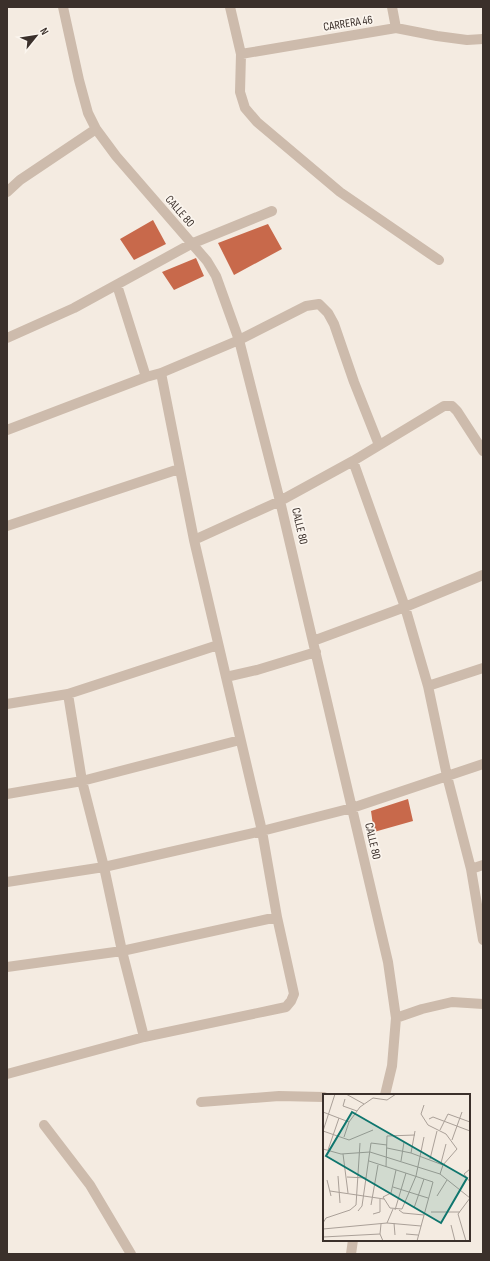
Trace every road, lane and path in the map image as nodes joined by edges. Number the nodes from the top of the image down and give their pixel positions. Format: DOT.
graph roads {
  1 [pos="63,7"];
  2 [pos="230,7"];
  3 [pos="392,7"];
  4 [pos="396,28"];
  5 [pos="483,39"];
  6 [pos="241,54"];
  7 [pos="96,129"];
  8 [pos="7,192"];
  9 [pos="272,211"];
  10 [pos="191,244"];
  11 [pos="439,260"];
  12 [pos="117,285"];
  13 [pos="7,338"];
  14 [pos="239,340"];
  15 [pos="161,373"];
  16 [pos="146,377"];
  17 [pos="8,428"];
  18 [pos="379,445"];
  19 [pos="483,451"];
  20 [pos="353,461"];
  21 [pos="179,469"];
  22 [pos="280,501"];
  23 [pos="7,526"];
  24 [pos="194,540"];
  25 [pos="483,575"];
  26 [pos="405,607"];
  27 [pos="313,640"];
  28 [pos="218,645"];
  29 [pos="316,652"];
  30 [pos="483,668"];
  31 [pos="226,677"];
  32 [pos="428,686"];
  33 [pos="68,694"];
  34 [pos="7,704"];
  35 [pos="240,740"];
  36 [pos="483,764"];
  37 [pos="447,776"];
  38 [pos="82,781"];
  39 [pos="7,794"];
  40 [pos="352,808"];
  41 [pos="262,831"];
  42 [pos="483,866"];
  43 [pos="104,867"];
  44 [pos="472,869"];
  45 [pos="7,882"];
  46 [pos="277,917"];
  47 [pos="483,940"];
  48 [pos="122,951"];
  49 [pos="7,967"];
  50 [pos="483,1004"];
  51 [pos="396,1018"];
  52 [pos="144,1036"];
  53 [pos="7,1074"];
  54 [pos="385,1094"];
  55 [pos="323,1097"];
  56 [pos="200,1102"];
  57 [pos="44,1125"];
  58 [pos="354,1241"];
  59 [pos="131,1254"];
  60 [pos="351,1254"];
  1 -- 7 [label="street, CALLE 80"];
  2 -- 6 [label="street"];
  3 -- 4 [label="street"];
  4 -- 5 [label="street, CARRERA 46"];
  4 -- 6 [label="street, CARRERA 46"];
  6 -- 11 [label="street"];
  7 -- 8 [label="street"];
  7 -- 10 [label="street, CALLE 80"];
  9 -- 10 [label="street"];
  10 -- 12 [label="street"];
  10 -- 14 [label="street, CALLE 80"];
  12 -- 13 [label="street"];
  12 -- 16 [label="street"];
  14 -- 15 [label="street"];
  14 -- 18 [label="street"];
  14 -- 22 [label="street, CALLE 80"];
  15 -- 16 [label="street"];
  15 -- 21 [label="street"];
  16 -- 17 [label="street"];
  18 -- 19 [label="street"];
  18 -- 20 [label="street"];
  20 -- 22 [label="street"];
  20 -- 26 [label="street"];
  21 -- 23 [label="street"];
  21 -- 24 [label="street"];
  22 -- 24 [label="street"];
  22 -- 27 [label="street, CALLE 80"];
  24 -- 28 [label="street"];
  25 -- 26 [label="street"];
  26 -- 27 [label="street"];
  26 -- 32 [label="street"];
  27 -- 29 [label="street, CALLE 80"];
  28 -- 31 [label="street"];
  28 -- 33 [label="street"];
  29 -- 31 [label="street"];
  29 -- 40 [label="street, CALLE 80"];
  30 -- 32 [label="street"];
  31 -- 35 [label="street"];
  32 -- 37 [label="street"];
  33 -- 34 [label="street"];
  33 -- 38 [label="street"];
  35 -- 38 [label="street"];
  35 -- 41 [label="street"];
  36 -- 37 [label="street"];
  37 -- 40 [label="street"];
  37 -- 44 [label="street"];
  38 -- 39 [label="street"];
  38 -- 43 [label="street"];
  40 -- 41 [label="street"];
  40 -- 51 [label="street, CALLE 80"];
  41 -- 43 [label="street"];
  41 -- 46 [label="street"];
  42 -- 44 [label="street"];
  43 -- 45 [label="street"];
  43 -- 48 [label="street"];
  44 -- 47 [label="street"];
  46 -- 48 [label="street"];
  46 -- 52 [label="street"];
  48 -- 49 [label="street"];
  48 -- 52 [label="street"];
  50 -- 51 [label="street"];
  51 -- 54 [label="street, CALLE 80"];
  52 -- 53 [label="street"];
  55 -- 56 [label="street"];
  57 -- 59 [label="street"];
  58 -- 60 [label="street"];
}
